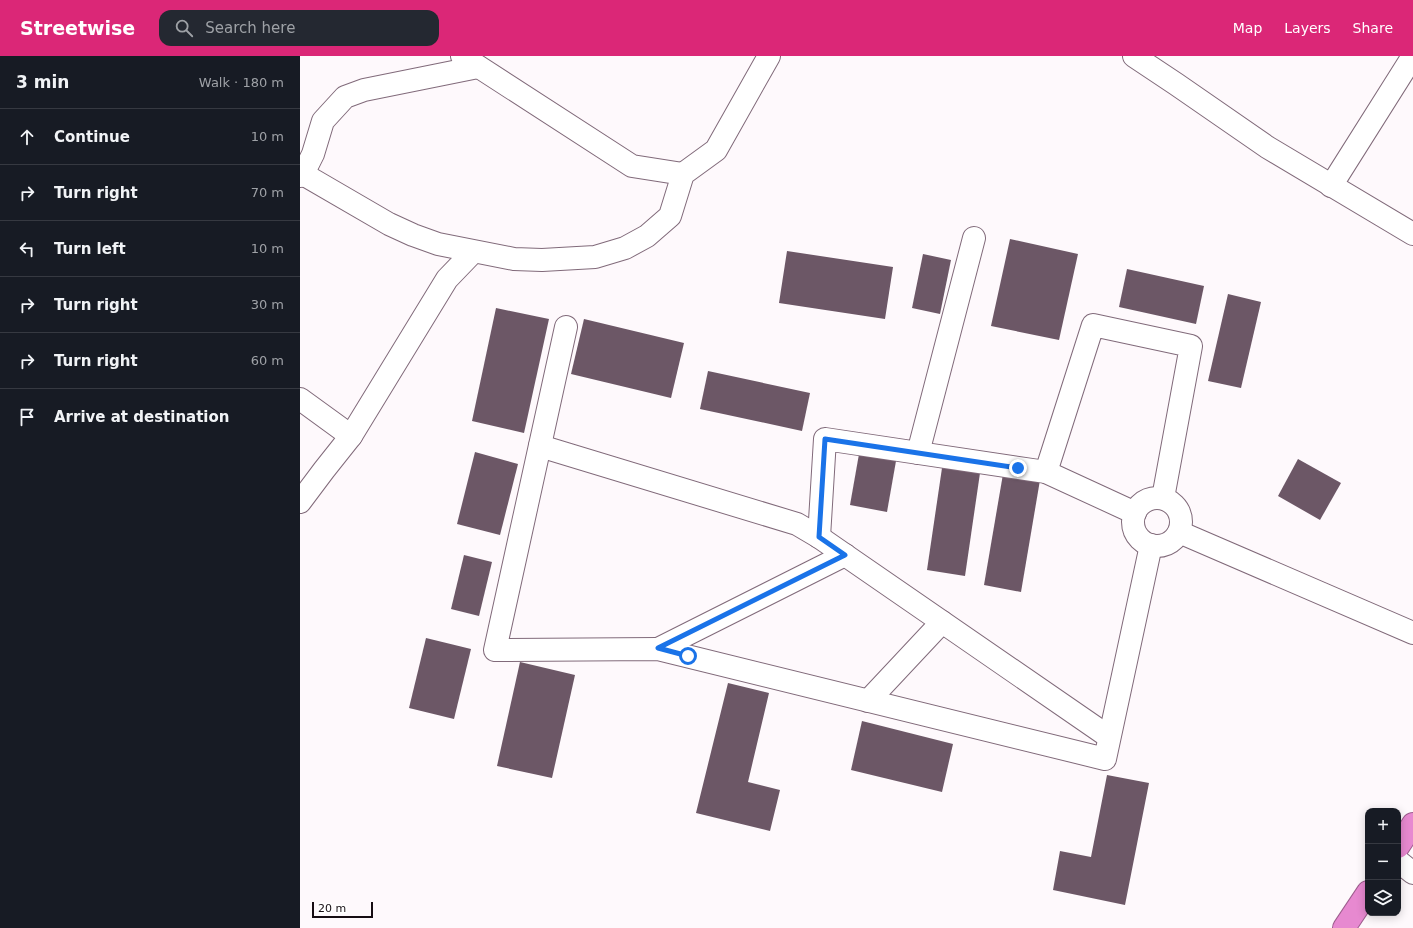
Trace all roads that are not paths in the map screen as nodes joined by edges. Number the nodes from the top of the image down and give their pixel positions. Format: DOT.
graph roads {
  1 [pos="769,56"];
  2 [pos="1134,56"];
  3 [pos="1413,56"];
  4 [pos="470,61"];
  5 [pos="683,174"];
  6 [pos="302,175"];
  7 [pos="1332,186"];
  8 [pos="1413,234"];
  9 [pos="974,238"];
  10 [pos="473,252"];
  11 [pos="566,327"];
  12 [pos="300,399"];
  13 [pos="351,436"];
  14 [pos="540,446"];
  15 [pos="918,453"];
  16 [pos="1046,472"];
  17 [pos="1163,498"];
  18 [pos="300,502"];
  19 [pos="1135,513"];
  20 [pos="1179,532"];
  21 [pos="819,537"];
  22 [pos="1151,545"];
  23 [pos="845,555"];
  24 [pos="942,622"];
  25 [pos="1413,633"];
  26 [pos="658,648"];
  27 [pos="868,701"];
  28 [pos="1109,737"];
  29 [pos="1413,824"];
  30 [pos="1400,844"];
  31 [pos="1401,863"];
  32 [pos="1413,873"];
  33 [pos="1365,896"];
  34 [pos="1344,928"];
  1 -- 5 [label="street"];
  2 -- 7 [label="street"];
  3 -- 7 [label="street"];
  4 -- 5 [label="street"];
  4 -- 6 [label="street"];
  5 -- 10 [label="street"];
  6 -- 10 [label="street"];
  7 -- 8 [label="street"];
  9 -- 15 [label="street"];
  10 -- 13 [label="street"];
  11 -- 14 [label="street"];
  12 -- 13 [label="street"];
  13 -- 18 [label="street"];
  14 -- 21 [label="street"];
  14 -- 26 [label="street"];
  15 -- 16 [label="street"];
  15 -- 21 [label="street"];
  16 -- 17 [label="street"];
  16 -- 19 [label="street"];
  17 -- 19 [label="street"];
  17 -- 20 [label="street"];
  19 -- 22 [label="street"];
  20 -- 22 [label="street"];
  20 -- 25 [label="street"];
  21 -- 23 [label="street"];
  22 -- 28 [label="street"];
  23 -- 24 [label="street"];
  23 -- 26 [label="street"];
  24 -- 27 [label="street"];
  24 -- 28 [label="street"];
  26 -- 27 [label="street"];
  27 -- 28 [label="street"];
  29 -- 30 [label="highway"];
  31 -- 32 [label="street"];
  33 -- 34 [label="highway"];
}
